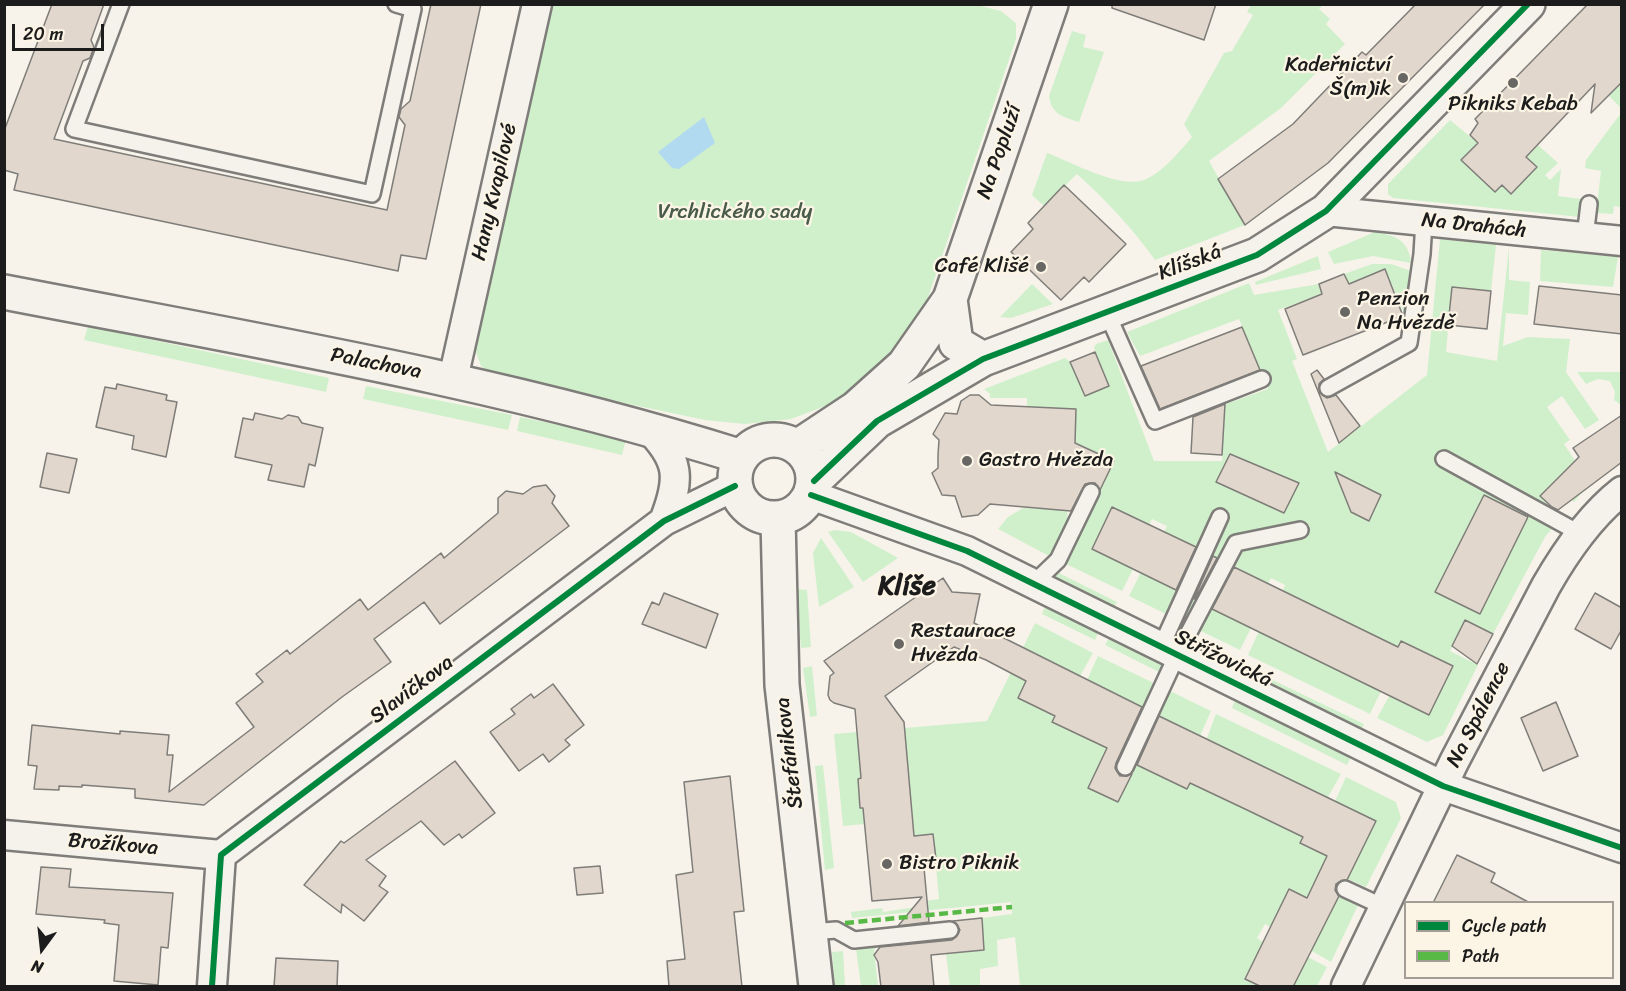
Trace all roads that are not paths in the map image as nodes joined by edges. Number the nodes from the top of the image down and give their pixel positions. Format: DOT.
graph roads {
  1 [pos="122,4"];
  2 [pos="396,4"];
  3 [pos="537,4"];
  4 [pos="1528,4"];
  5 [pos="1048,5"];
  6 [pos="1588,204"];
  7 [pos="1326,211"];
  8 [pos="1424,221"];
  9 [pos="1585,237"];
  10 [pos="1622,241"];
  11 [pos="4,292"];
  12 [pos="950,299"];
  13 [pos="1107,313"];
  14 [pos="983,359"];
  15 [pos="453,379"];
  16 [pos="1262,379"];
  17 [pos="1328,388"];
  18 [pos="647,427"];
  19 [pos="797,447"];
  20 [pos="1444,459"];
  21 [pos="739,471"];
  22 [pos="812,488"];
  23 [pos="1622,491"];
  24 [pos="1091,492"];
  25 [pos="1220,517"];
  26 [pos="778,519"];
  27 [pos="664,521"];
  28 [pos="1300,530"];
  29 [pos="1581,534"];
  30 [pos="1033,584"];
  31 [pos="1169,651"];
  32 [pos="1125,767"];
  33 [pos="1443,786"];
  34 [pos="4,835"];
  35 [pos="1622,848"];
  36 [pos="221,855"];
  37 [pos="1345,889"];
  38 [pos="1384,907"];
  39 [pos="950,930"];
  40 [pos="811,932"];
  41 [pos="212,987"];
  42 [pos="816,987"];
  43 [pos="1346,987"];
  1 -- 2 [label="lane"];
  3 -- 15 [label="street, Hany Kvapilové"];
  4 -- 7 [label="street, Klíšská"];
  5 -- 12 [label="street, Na Popluží"];
  6 -- 9 [label="lane"];
  7 -- 8 [label="street, Na Drahách"];
  7 -- 13 [label="street, Klíšská"];
  8 -- 9 [label="street, Na Drahách"];
  8 -- 17 [label="lane"];
  9 -- 10 [label="street, Na Drahách"];
  11 -- 15 [label="street, Palachova"];
  12 -- 14 [label="street, Na Popluží"];
  12 -- 19 [label="street, Na Popluží"];
  13 -- 14 [label="street, Klíšská"];
  13 -- 16 [label="lane"];
  14 -- 22 [label="street, Klíšská"];
  15 -- 18 [label="street, Palachova"];
  18 -- 21 [label="street, Palachova"];
  18 -- 27 [label="street"];
  19 -- 21 [label="street"];
  19 -- 22 [label="street"];
  20 -- 29 [label="lane"];
  21 -- 26 [label="street"];
  21 -- 27 [label="street, Slavíčkova"];
  22 -- 26 [label="street"];
  22 -- 30 [label="street, Střížovická"];
  23 -- 29 [label="street, Na Spálence"];
  24 -- 30 [label="lane"];
  25 -- 31 [label="lane"];
  26 -- 40 [label="street, Štefánikova"];
  27 -- 36 [label="street, Slavíčkova"];
  28 -- 31 [label="lane"];
  29 -- 33 [label="street, Na Spálence"];
  30 -- 31 [label="street, Střížovická"];
  31 -- 32 [label="lane"];
  31 -- 33 [label="street, Střížovická"];
  33 -- 35 [label="street, Střížovická"];
  33 -- 38 [label="street, Na Spálence"];
  34 -- 36 [label="street, Brožíkova"];
  36 -- 41 [label="street"];
  37 -- 38 [label="lane"];
  38 -- 43 [label="street, Na Spálence"];
  39 -- 40 [label="lane"];
  40 -- 42 [label="street, Štefánikova"];
}
